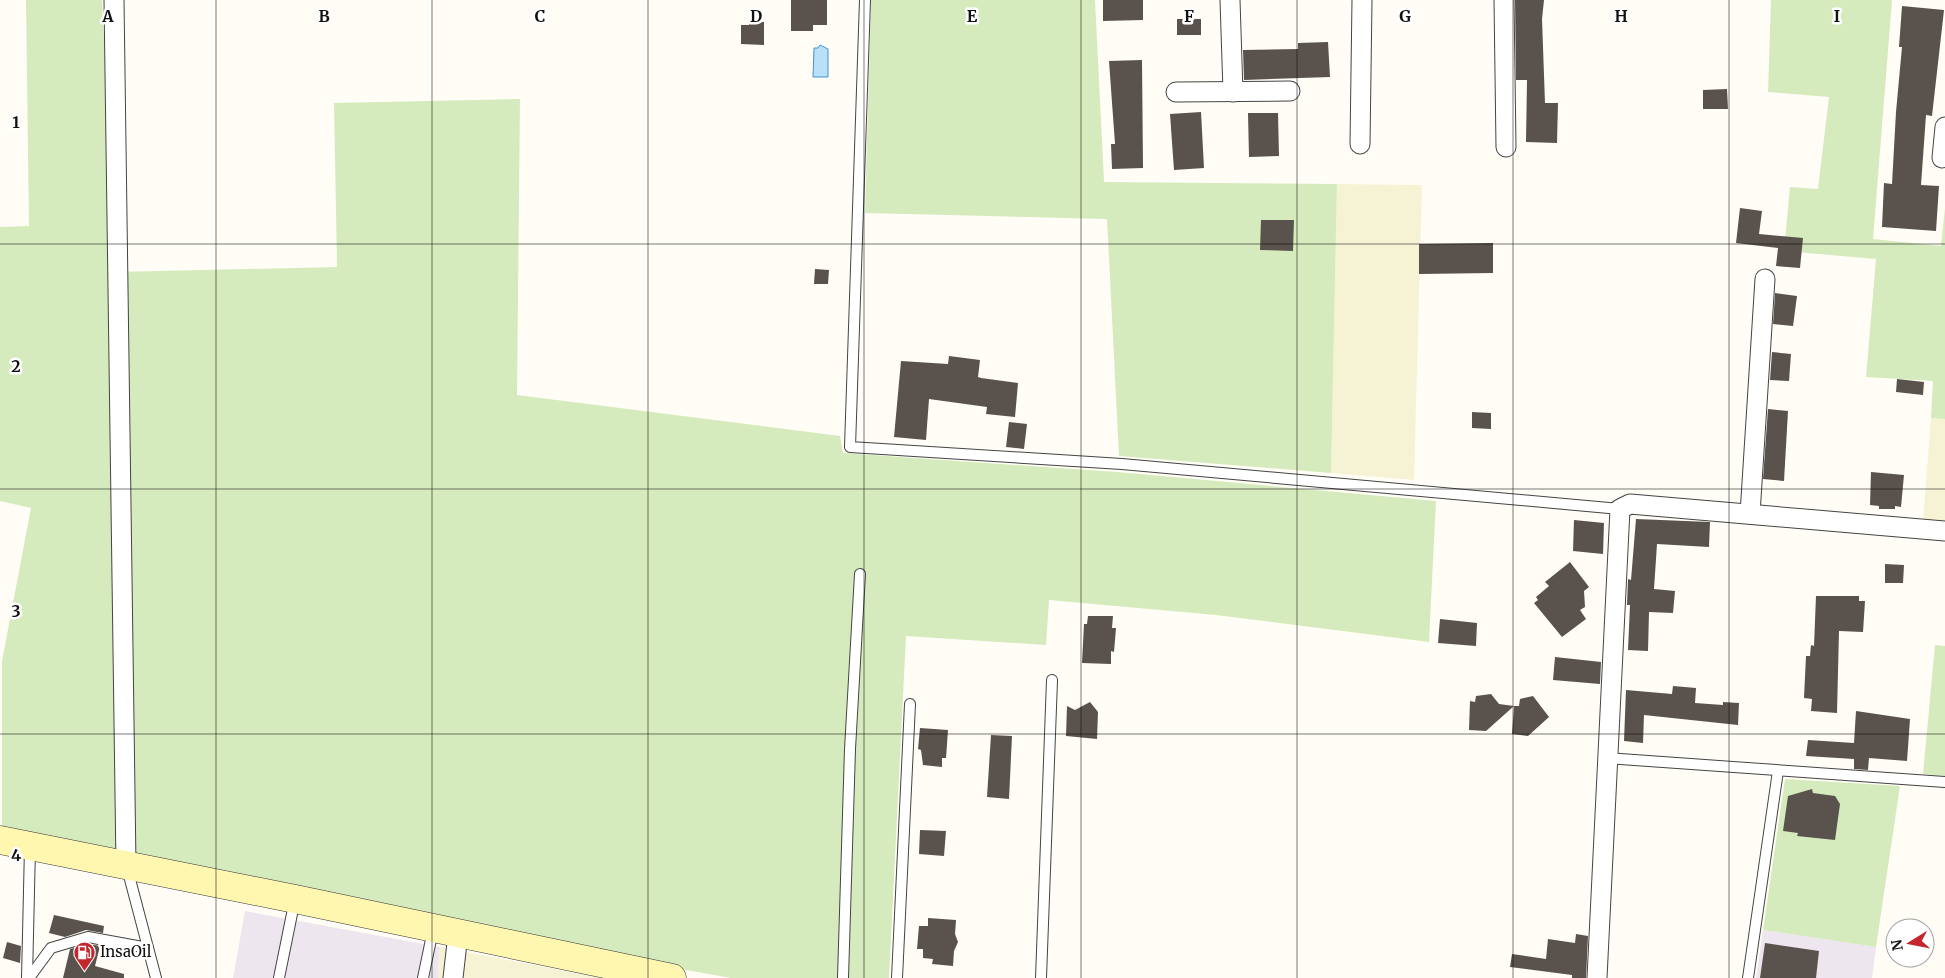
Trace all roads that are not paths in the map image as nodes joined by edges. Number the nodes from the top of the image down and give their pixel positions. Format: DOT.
graph roads {
  1 [pos="114,0"];
  2 [pos="865,0"];
  3 [pos="1230,0"];
  4 [pos="1362,0"];
  5 [pos="1504,0"];
  6 [pos="1290,91"];
  7 [pos="1176,92"];
  8 [pos="1233,92"];
  9 [pos="1945,127"];
  10 [pos="1360,144"];
  11 [pos="1506,147"];
  12 [pos="1942,158"];
  13 [pos="1764,279"];
  14 [pos="1620,509"];
  15 [pos="1750,514"];
  16 [pos="1945,531"];
  17 [pos="860,574"];
  18 [pos="1052,680"];
  19 [pos="910,704"];
  20 [pos="1606,758"];
  21 [pos="1778,771"];
  22 [pos="1945,782"];
  23 [pos="0,840"];
  24 [pos="30,846"];
  25 [pos="126,866"];
  26 [pos="295,898"];
  27 [pos="446,932"];
  28 [pos="148,948"];
  29 [pos="28,978"];
  30 [pos="156,978"];
  31 [pos="279,978"];
  32 [pos="423,978"];
  33 [pos="453,978"];
  34 [pos="672,978"];
  35 [pos="844,978"];
  36 [pos="897,978"];
  37 [pos="1041,978"];
  38 [pos="1597,978"];
  39 [pos="1748,978"];
  1 -- 25 [label="street"];
  2 -- 14 [label="lane"];
  3 -- 8 [label="street"];
  4 -- 10 [label="street"];
  5 -- 11 [label="street"];
  6 -- 8 [label="street"];
  7 -- 8 [label="street"];
  9 -- 12 [label="street"];
  13 -- 15 [label="street"];
  14 -- 15 [label="street"];
  14 -- 20 [label="street"];
  15 -- 16 [label="street"];
  17 -- 35 [label="lane"];
  18 -- 37 [label="lane"];
  19 -- 36 [label="lane"];
  20 -- 21 [label="lane"];
  20 -- 38 [label="street"];
  21 -- 22 [label="lane"];
  21 -- 39 [label="lane"];
  23 -- 24 [label="street"];
  24 -- 25 [label="street"];
  24 -- 29 [label="lane"];
  25 -- 26 [label="street"];
  25 -- 28 [label="lane"];
  26 -- 27 [label="street"];
  26 -- 31 [label="lane"];
  27 -- 32 [label="lane"];
  27 -- 33 [label="street"];
  27 -- 34 [label="street"];
  28 -- 29 [label="lane"];
  28 -- 30 [label="lane"];
}
